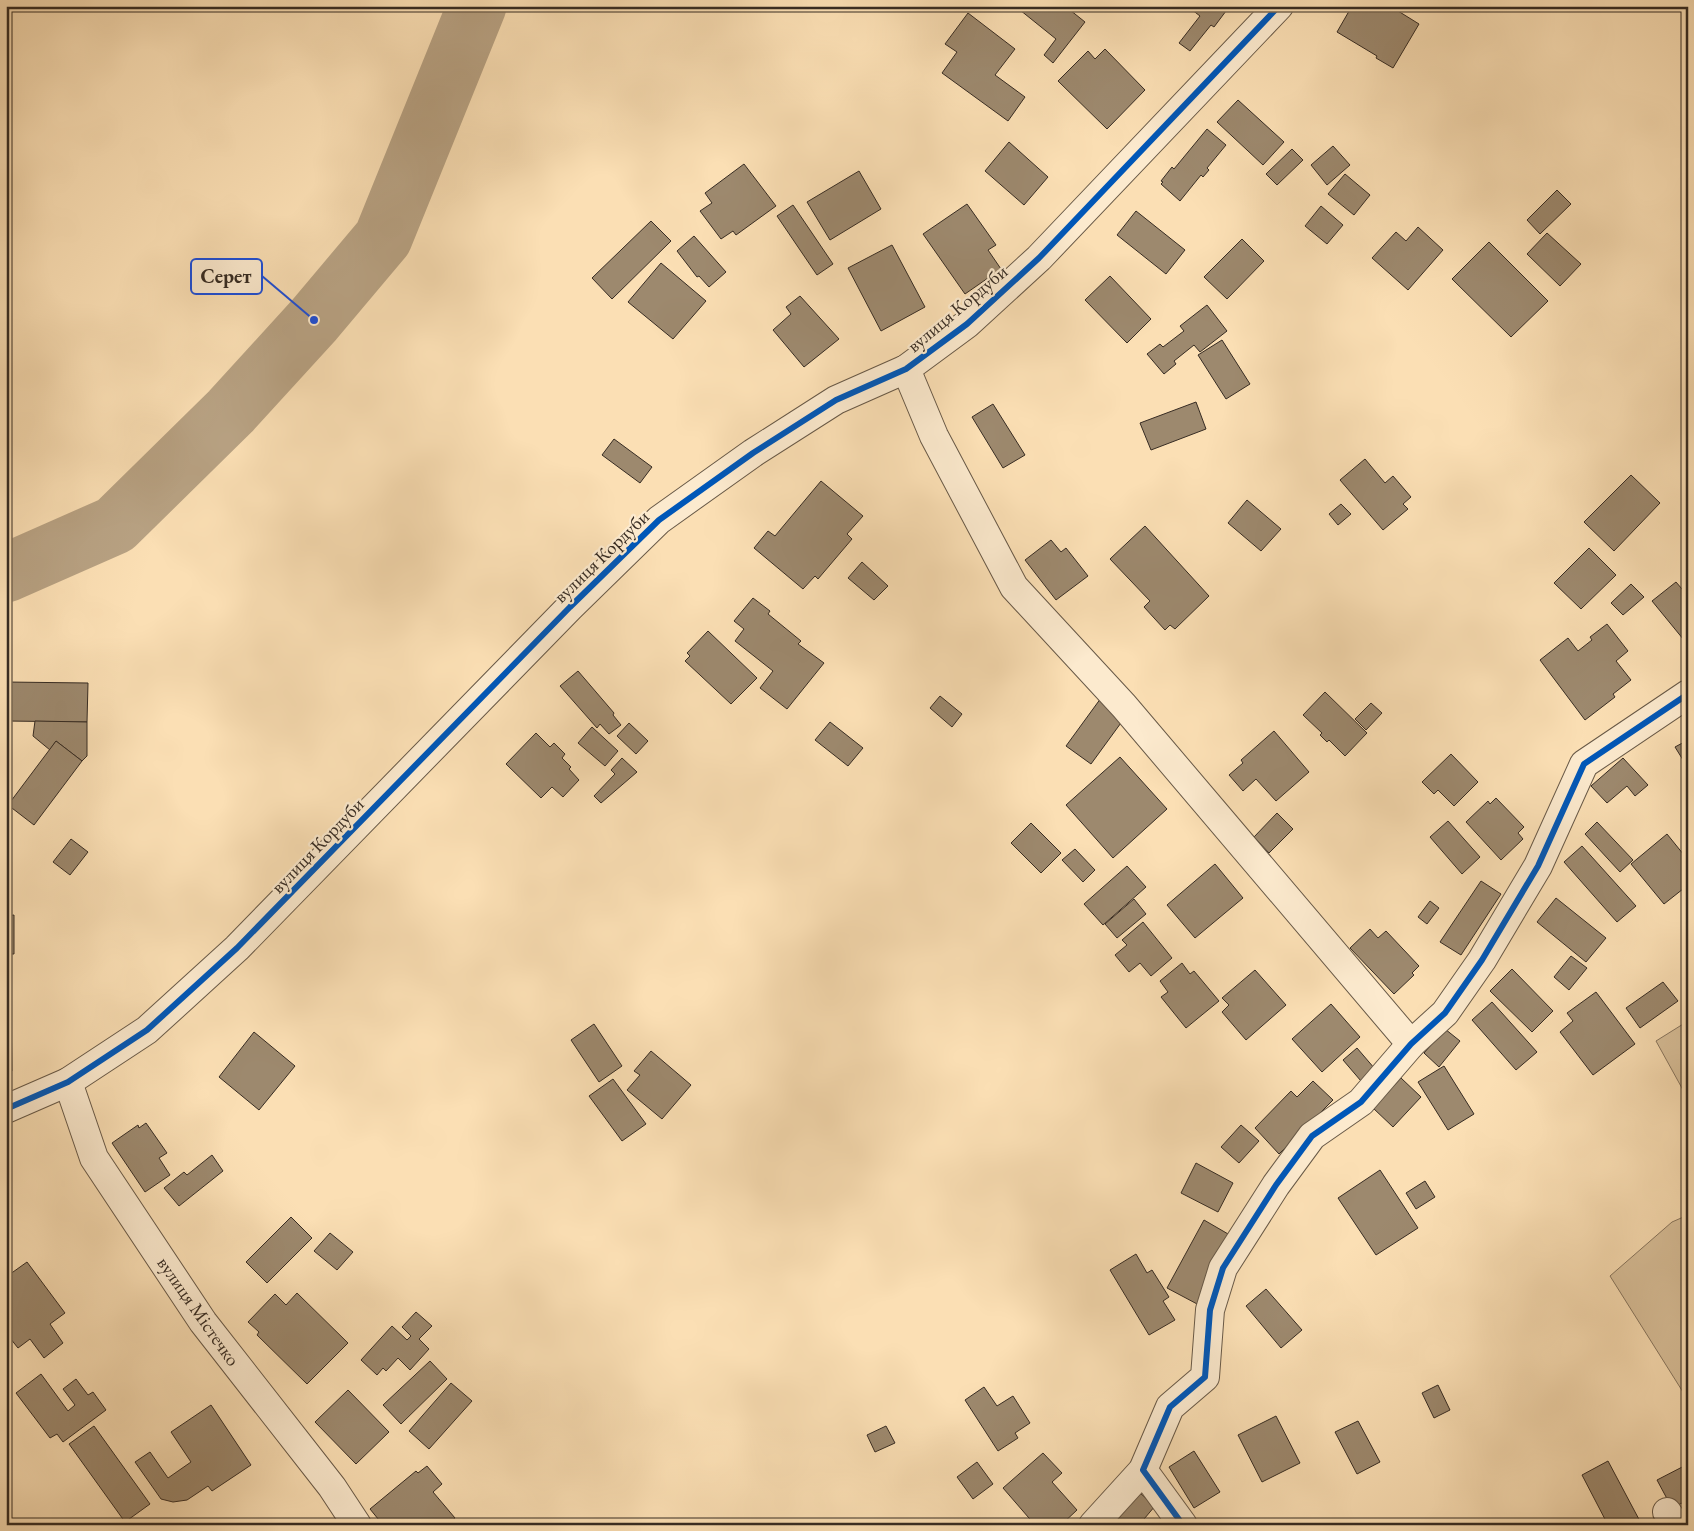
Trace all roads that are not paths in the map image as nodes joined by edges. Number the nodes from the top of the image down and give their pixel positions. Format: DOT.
graph roads {
  1 [pos="1279,6"];
  2 [pos="906,369"];
  3 [pos="1688,694"];
  4 [pos="1411,1044"];
  5 [pos="68,1082"];
  6 [pos="6,1109"];
  7 [pos="1144,1470"];
  8 [pos="357,1525"];
  9 [pos="1093,1525"];
  10 [pos="1183,1525"];
  1 -- 2 [label="street, вулиця Кордуби"];
  2 -- 4 [label="street"];
  2 -- 5 [label="street, вулиця Кордуби"];
  3 -- 4 [label="street"];
  4 -- 7 [label="street"];
  5 -- 6 [label="street, вулиця Кордуби"];
  5 -- 8 [label="street, вулиця Містечко"];
  7 -- 9 [label="street"];
  7 -- 10 [label="street"];
}
